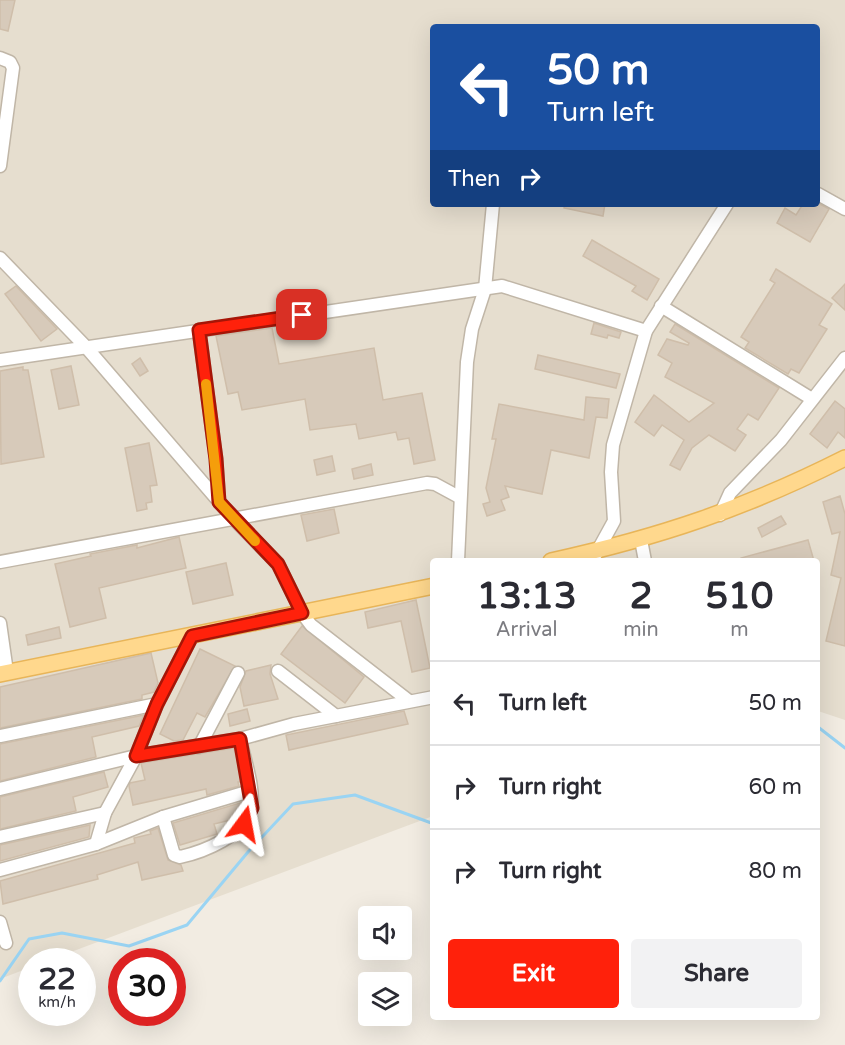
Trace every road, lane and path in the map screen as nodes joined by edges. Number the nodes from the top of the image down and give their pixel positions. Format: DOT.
graph roads {
  1 [pos="0,58"];
  2 [pos="0,166"];
  3 [pos="820,195"];
  4 [pos="493,207"];
  5 [pos="725,207"];
  6 [pos="845,209"];
  7 [pos="0,258"];
  8 [pos="485,288"];
  9 [pos="662,306"];
  10 [pos="199,330"];
  11 [pos="646,331"];
  12 [pos="86,347"];
  13 [pos="845,358"];
  14 [pos="0,360"];
  15 [pos="812,399"];
  16 [pos="845,458"];
  17 [pos="459,497"];
  18 [pos="219,502"];
  19 [pos="720,515"];
  20 [pos="234,519"];
  21 [pos="641,540"];
  22 [pos="596,556"];
  23 [pos="458,558"];
  24 [pos="578,558"];
  25 [pos="644,558"];
  26 [pos="0,562"];
  27 [pos="430,587"];
  28 [pos="302,613"];
  29 [pos="0,622"];
  30 [pos="192,636"];
  31 [pos="279,671"];
  32 [pos="3,673"];
  33 [pos="238,673"];
  34 [pos="430,698"];
  35 [pos="410,701"];
  36 [pos="157,704"];
  37 [pos="336,716"];
  38 [pos="0,736"];
  39 [pos="240,739"];
  40 [pos="199,747"];
  41 [pos="136,756"];
  42 [pos="0,789"];
  43 [pos="250,791"];
  44 [pos="105,813"];
  45 [pos="163,817"];
  46 [pos="0,837"];
  47 [pos="96,844"];
  48 [pos="0,870"];
  49 [pos="0,922"];
  50 [pos="6,943"];
  1 -- 2 [label="street"];
  3 -- 6 [label="street"];
  4 -- 8 [label="street"];
  5 -- 9 [label="street"];
  7 -- 12 [label="street"];
  8 -- 10 [label="street"];
  8 -- 11 [label="street"];
  8 -- 17 [label="street"];
  9 -- 11 [label="street"];
  9 -- 15 [label="street"];
  10 -- 12 [label="street"];
  10 -- 18 [label="street"];
  11 -- 22 [label="street"];
  12 -- 14 [label="street"];
  12 -- 18 [label="street"];
  13 -- 15 [label="street"];
  15 -- 19 [label="street"];
  16 -- 19 [label="main road"];
  17 -- 20 [label="street"];
  17 -- 23 [label="street"];
  18 -- 20 [label="street"];
  19 -- 21 [label="main road"];
  20 -- 26 [label="street"];
  20 -- 28 [label="street"];
  21 -- 22 [label="main road"];
  21 -- 25 [label="street"];
  22 -- 24 [label="main road"];
  27 -- 28 [label="main road"];
  28 -- 30 [label="main road"];
  28 -- 35 [label="street"];
  29 -- 32 [label="street"];
  30 -- 32 [label="main road"];
  30 -- 36 [label="street"];
  31 -- 37 [label="street"];
  33 -- 40 [label="street"];
  34 -- 35 [label="street"];
  35 -- 37 [label="street"];
  36 -- 38 [label="street"];
  36 -- 41 [label="street"];
  37 -- 39 [label="street"];
  39 -- 40 [label="street"];
  39 -- 43 [label="street"];
  40 -- 41 [label="street"];
  41 -- 42 [label="street"];
  41 -- 44 [label="street"];
  43 -- 45 [label="street"];
  43 -- 45 [label="street"];
  44 -- 46 [label="street"];
  44 -- 47 [label="street"];
  45 -- 47 [label="street"];
  47 -- 48 [label="street"];
  49 -- 50 [label="street"];
}
